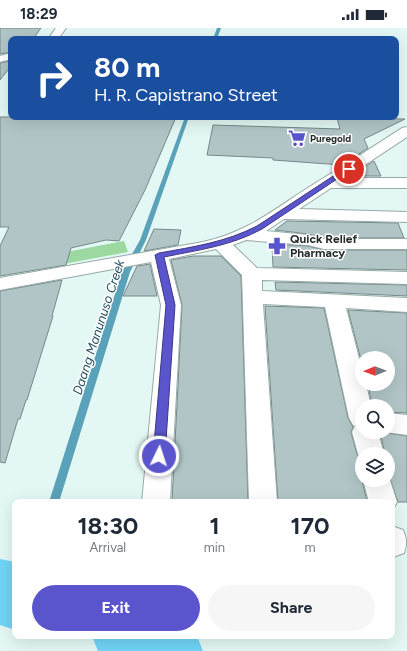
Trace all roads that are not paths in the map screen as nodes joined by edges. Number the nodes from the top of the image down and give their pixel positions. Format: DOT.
graph roads {
  1 [pos="407,131"];
  2 [pos="399,141"];
  3 [pos="326,183"];
  4 [pos="407,183"];
  5 [pos="281,214"];
  6 [pos="407,217"];
  7 [pos="245,235"];
  8 [pos="221,244"];
  9 [pos="407,244"];
  10 [pos="142,258"];
  11 [pos="252,274"];
  12 [pos="407,278"];
  13 [pos="0,284"];
  14 [pos="252,297"];
  15 [pos="334,302"];
  16 [pos="407,305"];
  17 [pos="357,399"];
  18 [pos="395,424"];
  19 [pos="407,425"];
  20 [pos="379,487"];
  21 [pos="156,499"];
  22 [pos="263,499"];
  23 [pos="382,499"];
  1 -- 2 [label="street"];
  2 -- 3 [label="street"];
  3 -- 4 [label="street"];
  3 -- 5 [label="street"];
  5 -- 6 [label="street"];
  5 -- 7 [label="street"];
  7 -- 8 [label="street"];
  7 -- 9 [label="street"];
  8 -- 10 [label="street"];
  8 -- 11 [label="street"];
  10 -- 13 [label="street"];
  10 -- 21 [label="street"];
  11 -- 12 [label="street"];
  11 -- 14 [label="street"];
  14 -- 15 [label="street"];
  14 -- 22 [label="street"];
  15 -- 16 [label="street"];
  15 -- 17 [label="street"];
  18 -- 19 [label="street"];
  20 -- 23 [label="street"];
}
